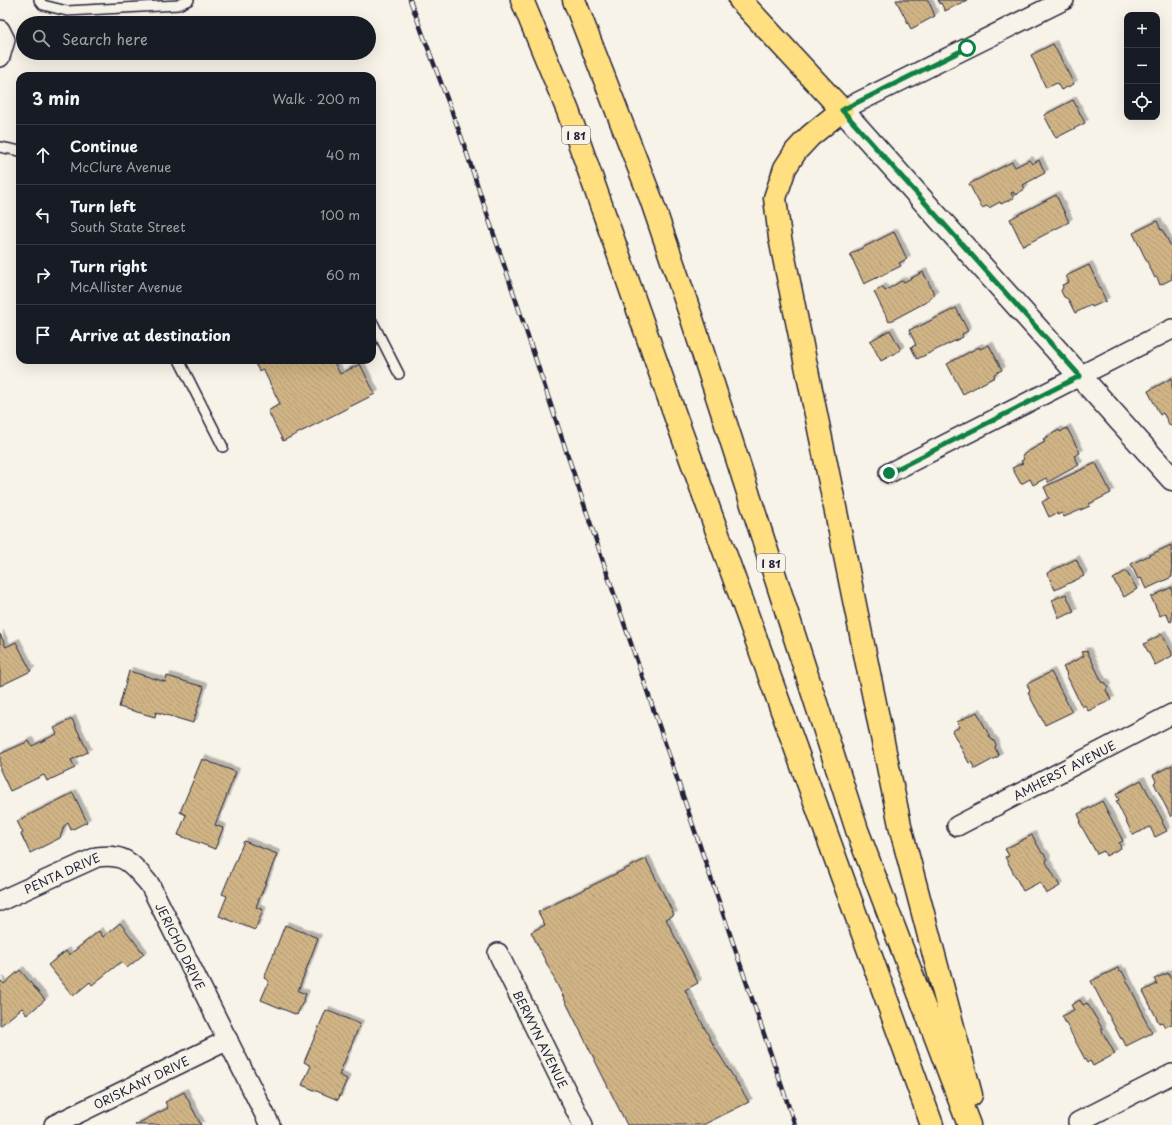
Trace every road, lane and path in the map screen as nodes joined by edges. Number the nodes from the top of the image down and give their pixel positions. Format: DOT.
graph roads {
  1 [pos="39,0"];
  2 [pos="189,0"];
  3 [pos="522,0"];
  4 [pos="574,0"];
  5 [pos="740,0"];
  6 [pos="1064,0"];
  7 [pos="0,30"];
  8 [pos="0,57"];
  9 [pos="842,110"];
  10 [pos="0,147"];
  11 [pos="16,150"];
  12 [pos="376,329"];
  13 [pos="1172,329"];
  14 [pos="181,364"];
  15 [pos="399,374"];
  16 [pos="1080,376"];
  17 [pos="223,447"];
  18 [pos="889,473"];
  19 [pos="1172,479"];
  20 [pos="1172,714"];
  21 [pos="957,826"];
  22 [pos="125,860"];
  23 [pos="0,901"];
  24 [pos="498,953"];
  25 [pos="228,1040"];
  26 [pos="1172,1074"];
  27 [pos="1078,1122"];
  28 [pos="54,1125"];
  29 [pos="270,1125"];
  30 [pos="584,1125"];
  31 [pos="932,1125"];
  32 [pos="969,1125"];
  33 [pos="979,1125"];
  1 -- 2 [label="lane"];
  3 -- 31 [label="main road, I 81"];
  4 -- 32 [label="main road, I 81"];
  5 -- 9 [label="main road"];
  6 -- 9 [label="street"];
  7 -- 8 [label="street"];
  9 -- 16 [label="street"];
  9 -- 33 [label="main road"];
  10 -- 11 [label="lane"];
  12 -- 15 [label="lane"];
  13 -- 16 [label="street"];
  14 -- 17 [label="lane"];
  16 -- 18 [label="street"];
  16 -- 19 [label="street"];
  20 -- 21 [label="street, AMHERST AVENUE"];
  22 -- 23 [label="street, PENTA DRIVE"];
  22 -- 25 [label="street, JERICHO DRIVE"];
  24 -- 30 [label="street, BERWYN AVENUE"];
  25 -- 28 [label="street, ORISKANY DRIVE"];
  25 -- 29 [label="street, JERICHO DRIVE"];
  26 -- 27 [label="street"];
}
